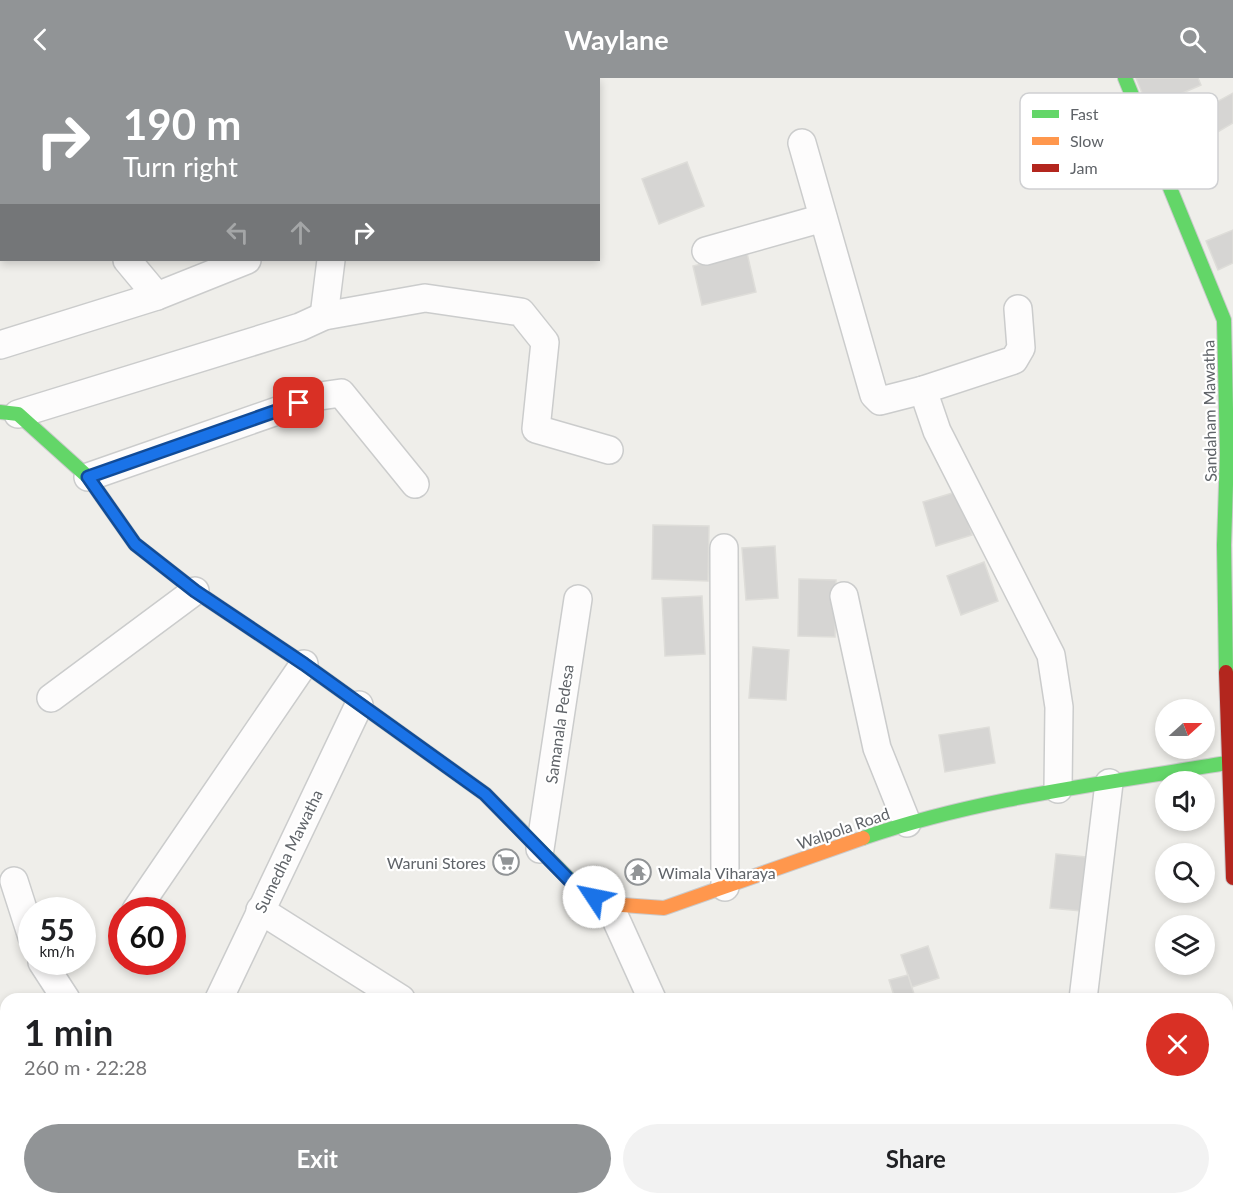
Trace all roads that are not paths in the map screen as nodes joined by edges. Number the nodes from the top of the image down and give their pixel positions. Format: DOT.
graph roads {
  1 [pos="1125,78"];
  2 [pos="1131,93"];
  3 [pos="802,143"];
  4 [pos="1170,189"];
  5 [pos="823,218"];
  6 [pos="706,251"];
  7 [pos="128,261"];
  8 [pos="244,261"];
  9 [pos="331,261"];
  10 [pos="157,296"];
  11 [pos="1018,309"];
  12 [pos="324,316"];
  13 [pos="0,345"];
  14 [pos="923,390"];
  15 [pos="9,413"];
  16 [pos="609,450"];
  17 [pos="88,477"];
  18 [pos="415,484"];
  19 [pos="724,549"];
  20 [pos="195,591"];
  21 [pos="844,596"];
  22 [pos="578,599"];
  23 [pos="304,664"];
  24 [pos="51,698"];
  25 [pos="358,705"];
  26 [pos="1230,763"];
  27 [pos="1109,783"];
  28 [pos="1058,789"];
  29 [pos="908,823"];
  30 [pos="540,849"];
  31 [pos="1233,878"];
  32 [pos="14,881"];
  33 [pos="725,887"];
  34 [pos="19,897"];
  35 [pos="145,897"];
  36 [pos="609,904"];
  37 [pos="260,910"];
  38 [pos="50,975"];
  39 [pos="62,993"];
  40 [pos="222,993"];
  41 [pos="391,993"];
  42 [pos="649,993"];
  43 [pos="1084,993"];
  1 -- 2 [label="main road, Sandaham Mawatha"];
  3 -- 5 [label="street"];
  4 -- 26 [label="main road, Sandaham Mawatha"];
  5 -- 6 [label="street"];
  5 -- 14 [label="street"];
  7 -- 10 [label="street"];
  8 -- 10 [label="street"];
  9 -- 12 [label="street"];
  10 -- 13 [label="street"];
  11 -- 14 [label="street"];
  12 -- 15 [label="street"];
  12 -- 16 [label="street"];
  14 -- 28 [label="street"];
  15 -- 17 [label="main road, Walpola Road"];
  17 -- 18 [label="street"];
  17 -- 20 [label="main road, Walpola Road"];
  19 -- 33 [label="street"];
  20 -- 23 [label="main road, Walpola Road"];
  20 -- 24 [label="street"];
  21 -- 29 [label="street"];
  22 -- 30 [label="street, Samanala Pedesa"];
  23 -- 25 [label="main road, Walpola Road"];
  23 -- 35 [label="street"];
  25 -- 30 [label="main road, Walpola Road"];
  25 -- 37 [label="street, Sumedha Mawatha"];
  26 -- 27 [label="main road, Walpola Road"];
  26 -- 31 [label="main road, Sandaham Mawatha"];
  27 -- 28 [label="main road, Walpola Road"];
  27 -- 43 [label="street"];
  28 -- 29 [label="main road, Walpola Road"];
  29 -- 33 [label="main road, Walpola Road"];
  30 -- 36 [label="main road, Walpola Road"];
  32 -- 34 [label="street"];
  33 -- 36 [label="main road, Walpola Road"];
  36 -- 42 [label="street"];
  37 -- 40 [label="street, Sumedha Mawatha"];
  37 -- 41 [label="street"];
  38 -- 39 [label="street"];
}
